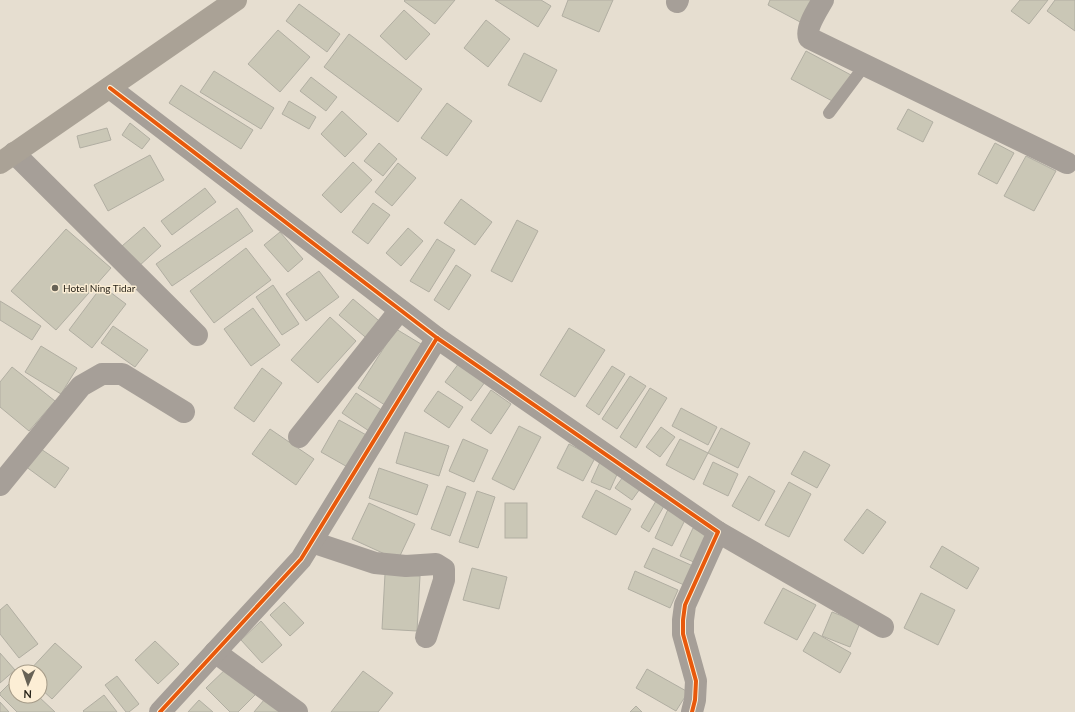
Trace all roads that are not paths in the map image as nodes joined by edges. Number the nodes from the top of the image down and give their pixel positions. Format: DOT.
graph roads {
  1 [pos="236,0"];
  2 [pos="823,0"];
  3 [pos="865,65"];
  4 [pos="110,88"];
  5 [pos="829,113"];
  6 [pos="7,158"];
  7 [pos="1067,163"];
  8 [pos="400,310"];
  9 [pos="197,335"];
  10 [pos="436,338"];
  11 [pos="184,412"];
  12 [pos="299,437"];
  13 [pos="0,485"];
  14 [pos="718,532"];
  15 [pos="312,542"];
  16 [pos="883,628"];
  17 [pos="426,637"];
  18 [pos="215,652"];
  19 [pos="160,712"];
  20 [pos="297,712"];
  21 [pos="692,712"];
  1 -- 4 [label="main road"];
  2 -- 3 [label="street"];
  3 -- 5 [label="lane"];
  3 -- 7 [label="street"];
  4 -- 6 [label="main road"];
  4 -- 8 [label="street"];
  6 -- 9 [label="street"];
  8 -- 10 [label="street"];
  8 -- 12 [label="street"];
  10 -- 14 [label="street"];
  10 -- 15 [label="street"];
  11 -- 13 [label="street"];
  14 -- 16 [label="street"];
  14 -- 21 [label="street"];
  15 -- 17 [label="street"];
  15 -- 18 [label="street"];
  18 -- 19 [label="street"];
  18 -- 20 [label="street"];
}
